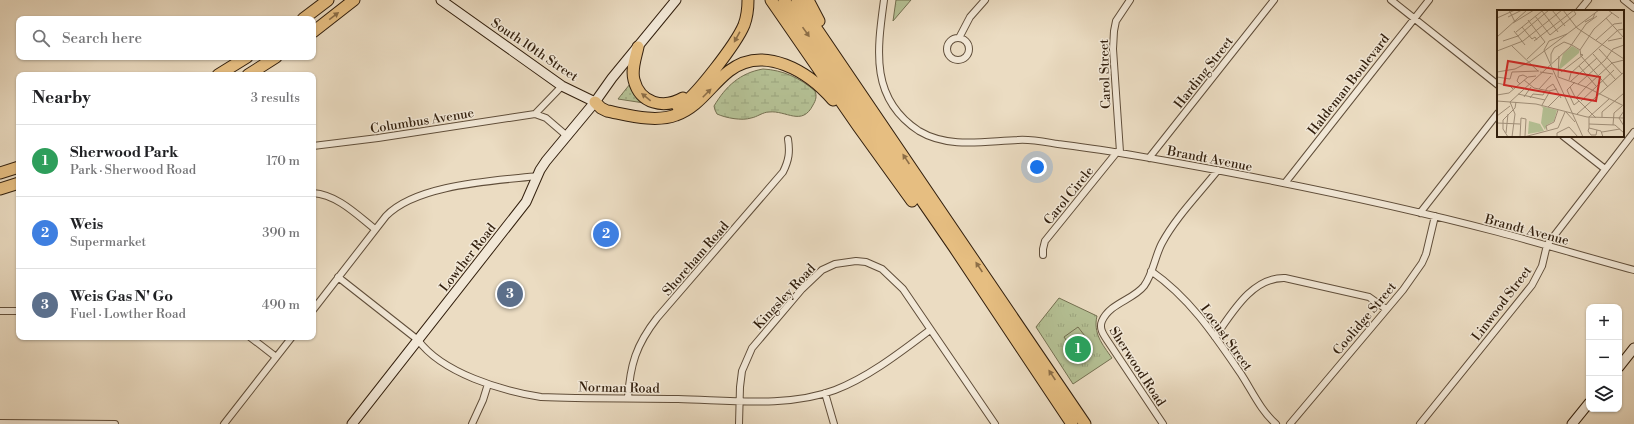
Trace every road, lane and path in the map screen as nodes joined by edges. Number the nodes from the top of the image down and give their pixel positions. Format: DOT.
graph roads {
  1 [pos="328,0"];
  2 [pos="354,0"];
  3 [pos="441,0"];
  4 [pos="676,0"];
  5 [pos="748,0"];
  6 [pos="771,0"];
  7 [pos="784,0"];
  8 [pos="797,0"];
  9 [pos="808,0"];
  10 [pos="884,0"];
  11 [pos="985,0"];
  12 [pos="1130,0"];
  13 [pos="1274,0"];
  14 [pos="1391,0"];
  15 [pos="1428,0"];
  16 [pos="1588,0"];
  17 [pos="1624,0"];
  18 [pos="1634,8"];
  19 [pos="1580,10"];
  20 [pos="307,16"];
  21 [pos="1413,18"];
  22 [pos="316,30"];
  23 [pos="959,38"];
  24 [pos="638,47"];
  25 [pos="836,54"];
  26 [pos="242,60"];
  27 [pos="271,60"];
  28 [pos="223,72"];
  29 [pos="253,72"];
  30 [pos="1497,84"];
  31 [pos="562,86"];
  32 [pos="694,92"];
  33 [pos="595,102"];
  34 [pos="535,114"];
  35 [pos="1497,114"];
  36 [pos="858,126"];
  37 [pos="1634,132"];
  38 [pos="567,136"];
  39 [pos="1564,137"];
  40 [pos="788,139"];
  41 [pos="316,146"];
  42 [pos="1118,152"];
  43 [pos="1150,158"];
  44 [pos="16,168"];
  45 [pos="1605,169"];
  46 [pos="1218,170"];
  47 [pos="0,173"];
  48 [pos="538,176"];
  49 [pos="1285,183"];
  50 [pos="16,184"];
  51 [pos="0,189"];
  52 [pos="316,193"];
  53 [pos="1420,213"];
  54 [pos="1434,216"];
  55 [pos="375,229"];
  56 [pos="1546,246"];
  57 [pos="1043,256"];
  58 [pos="1634,270"];
  59 [pos="1151,271"];
  60 [pos="338,277"];
  61 [pos="316,306"];
  62 [pos="1386,309"];
  63 [pos="0,311"];
  64 [pos="16,311"];
  65 [pos="930,330"];
  66 [pos="1215,336"];
  67 [pos="254,340"];
  68 [pos="290,340"];
  69 [pos="418,340"];
  70 [pos="1634,348"];
  71 [pos="276,357"];
  72 [pos="1622,363"];
  73 [pos="1036,370"];
  74 [pos="488,384"];
  75 [pos="825,393"];
  76 [pos="628,398"];
  77 [pos="739,400"];
  78 [pos="1586,407"];
  79 [pos="0,423"];
  80 [pos="115,424"];
  81 [pos="224,424"];
  82 [pos="352,424"];
  83 [pos="472,424"];
  84 [pos="739,424"];
  85 [pos="834,424"];
  86 [pos="995,424"];
  87 [pos="1072,424"];
  88 [pos="1087,424"];
  89 [pos="1163,424"];
  90 [pos="1276,424"];
  91 [pos="1290,424"];
  92 [pos="1420,424"];
  93 [pos="1572,424"];
  1 -- 20 [label="highway"];
  22 -- 2 [label="highway, one-way"];
  3 -- 31 [label="main road, South 10th Street"];
  4 -- 24 [label="main road, Lowther Road"];
  5 -- 32 [label="highway, one-way"];
  6 -- 36 [label="highway"];
  7 -- 73 [label="highway, one-way"];
  8 -- 25 [label="highway"];
  9 -- 25 [label="highway"];
  10 -- 42 [label="street, Brandt Avenue"];
  11 -- 23 [label="street"];
  12 -- 42 [label="street, Carol Street"];
  13 -- 43 [label="street, Harding Street"];
  14 -- 21 [label="street"];
  15 -- 21 [label="street, Haldeman Boulevard"];
  16 -- 19 [label="street"];
  17 -- 18 [label="street"];
  21 -- 30 [label="street"];
  21 -- 49 [label="street, Haldeman Boulevard"];
  32 -- 24 [label="highway, one-way"];
  24 -- 33 [label="main road, Lowther Road"];
  88 -- 25 [label="highway, one-way"];
  26 -- 28 [label="highway"];
  27 -- 29 [label="highway"];
  31 -- 33 [label="main road, South 10th Street"];
  31 -- 34 [label="street"];
  32 -- 33 [label="highway"];
  33 -- 36 [label="highway, one-way"];
  33 -- 38 [label="main road, Lowther Road"];
  34 -- 38 [label="street"];
  34 -- 41 [label="street, Columbus Avenue"];
  35 -- 53 [label="street"];
  36 -- 73 [label="highway"];
  37 -- 45 [label="street, Linwood Street"];
  38 -- 48 [label="main road, Lowther Road"];
  39 -- 45 [label="street"];
  40 -- 76 [label="street, Shoreham Road"];
  42 -- 43 [label="street, Brandt Avenue"];
  42 -- 57 [label="street, Carol Circle"];
  43 -- 46 [label="street, Brandt Avenue"];
  44 -- 47 [label="highway"];
  45 -- 56 [label="street, Linwood Street"];
  46 -- 49 [label="street, Brandt Avenue"];
  46 -- 59 [label="street, Sherwood Road"];
  48 -- 55 [label="street"];
  48 -- 69 [label="main road, Lowther Road"];
  49 -- 53 [label="street, Brandt Avenue"];
  50 -- 51 [label="highway"];
  52 -- 55 [label="street"];
  53 -- 54 [label="street, Brandt Avenue"];
  54 -- 56 [label="street, Brandt Avenue"];
  54 -- 62 [label="street, Coolidge Street"];
  55 -- 60 [label="street"];
  56 -- 58 [label="street, Brandt Avenue"];
  56 -- 92 [label="street, Linwood Street"];
  59 -- 66 [label="street, Locust Street"];
  59 -- 89 [label="street, Sherwood Road"];
  60 -- 61 [label="street"];
  60 -- 69 [label="street, Norman Road"];
  62 -- 66 [label="street"];
  62 -- 91 [label="street, Coolidge Street"];
  63 -- 64 [label="street"];
  65 -- 75 [label="street, Norman Road"];
  65 -- 77 [label="street, Kingsley Road"];
  65 -- 86 [label="street, Kingsley Road"];
  66 -- 90 [label="street, Locust Street"];
  67 -- 71 [label="street"];
  68 -- 71 [label="street"];
  69 -- 74 [label="street, Norman Road"];
  69 -- 82 [label="main road, Lowther Road"];
  70 -- 72 [label="main road"];
  71 -- 81 [label="street"];
  73 -- 87 [label="highway"];
  74 -- 76 [label="street, Norman Road"];
  74 -- 83 [label="street"];
  75 -- 77 [label="street, Norman Road"];
  75 -- 85 [label="street"];
  76 -- 77 [label="street, Norman Road"];
  77 -- 84 [label="street, Kingsley Road"];
  78 -- 93 [label="main road"];
  79 -- 80 [label="street"];
}
